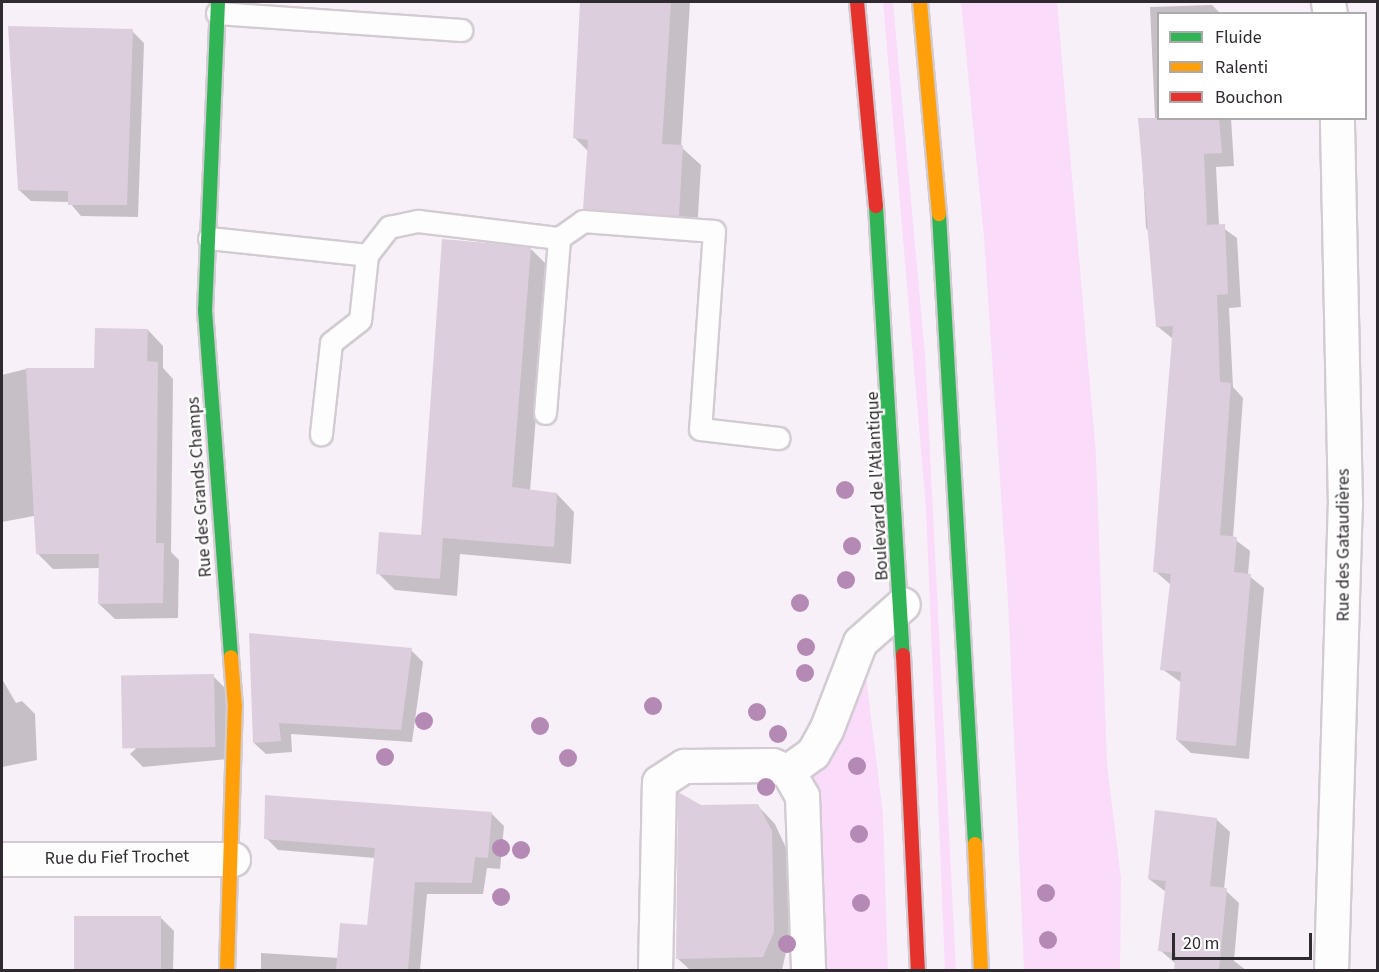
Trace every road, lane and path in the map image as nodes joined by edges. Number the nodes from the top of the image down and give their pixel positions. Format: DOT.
graph roads {
  1 [pos="857,2"];
  2 [pos="920,2"];
  3 [pos="218,7"];
  4 [pos="461,30"];
  5 [pos="1337,120"];
  6 [pos="209,238"];
  7 [pos="559,238"];
  8 [pos="368,255"];
  9 [pos="545,413"];
  10 [pos="321,435"];
  11 [pos="778,438"];
  12 [pos="903,604"];
  13 [pos="788,771"];
  14 [pos="2,859"];
  15 [pos="233,859"];
  16 [pos="227,970"];
  17 [pos="655,970"];
  18 [pos="808,970"];
  19 [pos="918,970"];
  20 [pos="981,970"];
  21 [pos="1331,970"];
  1 -- 12 [label="main road, Boulevard de l'Atlantique"];
  2 -- 20 [label="main road"];
  3 -- 4 [label="lane"];
  3 -- 6 [label="main road, Rue des Grands Champs"];
  5 -- 21 [label="street, Rue des Gataudières"];
  6 -- 8 [label="lane"];
  6 -- 15 [label="main road, Rue des Grands Champs"];
  7 -- 8 [label="lane"];
  7 -- 9 [label="lane"];
  7 -- 11 [label="lane"];
  8 -- 10 [label="lane"];
  12 -- 13 [label="street"];
  12 -- 19 [label="main road, Boulevard de l'Atlantique"];
  13 -- 17 [label="street"];
  13 -- 18 [label="street"];
  14 -- 15 [label="street, Rue du Fief Trochet"];
  15 -- 16 [label="main road, Rue des Grands Champs"];
}
